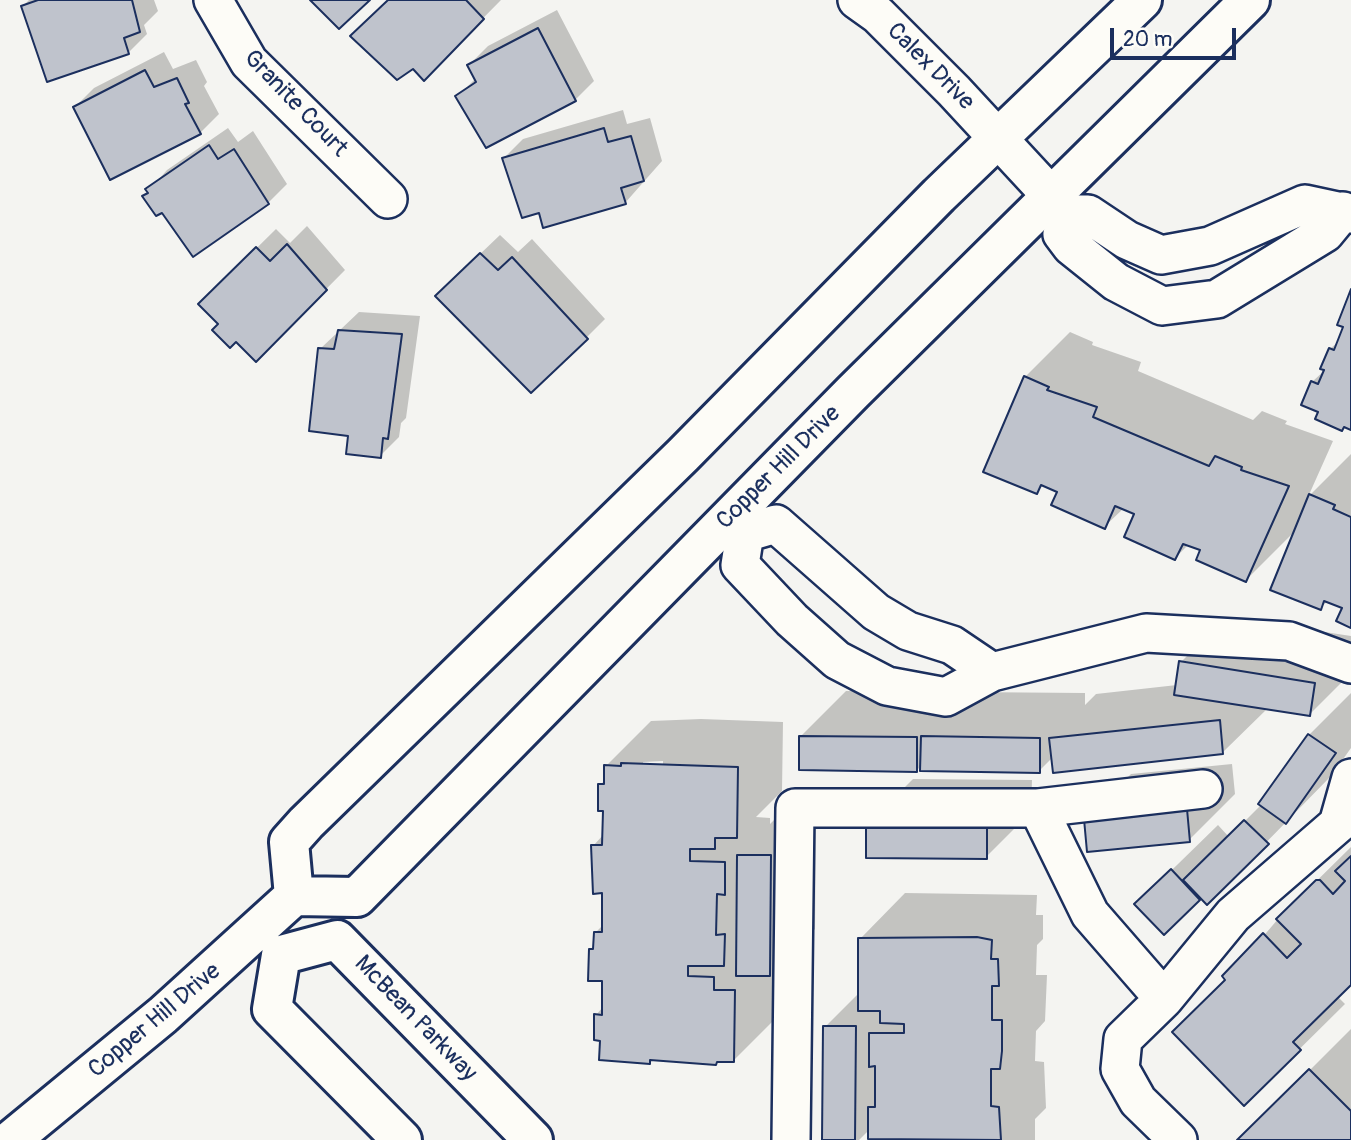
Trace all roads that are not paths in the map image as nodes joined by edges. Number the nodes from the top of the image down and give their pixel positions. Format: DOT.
graph roads {
  1 [pos="213,0"];
  2 [pos="857,0"];
  3 [pos="1142,0"];
  4 [pos="1250,0"];
  5 [pos="1000,139"];
  6 [pos="388,199"];
  7 [pos="1061,206"];
  8 [pos="1347,212"];
  9 [pos="1210,246"];
  10 [pos="1217,299"];
  11 [pos="737,526"];
  12 [pos="833,577"];
  13 [pos="792,620"];
  14 [pos="908,631"];
  15 [pos="1351,664"];
  16 [pos="992,672"];
  17 [pos="887,686"];
  18 [pos="1351,778"];
  19 [pos="1203,789"];
  20 [pos="1038,808"];
  21 [pos="294,896"];
  22 [pos="269,944"];
  23 [pos="1164,999"];
  24 [pos="11,1140"];
  25 [pos="402,1140"];
  26 [pos="533,1140"];
  27 [pos="792,1140"];
  28 [pos="1178,1140"];
  1 -- 6 [label="street, Granite Court"];
  2 -- 5 [label="street, Calex Drive"];
  3 -- 5 [label="main road"];
  4 -- 7 [label="main road, Copper Hill Drive"];
  5 -- 7 [label="street, Calex Drive"];
  5 -- 21 [label="main road"];
  7 -- 9 [label="street"];
  7 -- 10 [label="street"];
  7 -- 11 [label="main road, Copper Hill Drive"];
  8 -- 9 [label="street"];
  8 -- 10 [label="street"];
  9 -- 10 [label="street"];
  11 -- 12 [label="street"];
  11 -- 13 [label="street"];
  11 -- 21 [label="main road, Copper Hill Drive"];
  12 -- 13 [label="street"];
  12 -- 14 [label="street"];
  13 -- 17 [label="street"];
  14 -- 16 [label="street"];
  14 -- 17 [label="street"];
  15 -- 16 [label="street"];
  16 -- 17 [label="street"];
  18 -- 23 [label="street"];
  19 -- 20 [label="street"];
  20 -- 23 [label="street"];
  20 -- 27 [label="street"];
  21 -- 22 [label="main road, Copper Hill Drive"];
  22 -- 24 [label="main road, Copper Hill Drive"];
  22 -- 25 [label="main road"];
  22 -- 26 [label="main road, McBean Parkway"];
  23 -- 28 [label="street"];
}
